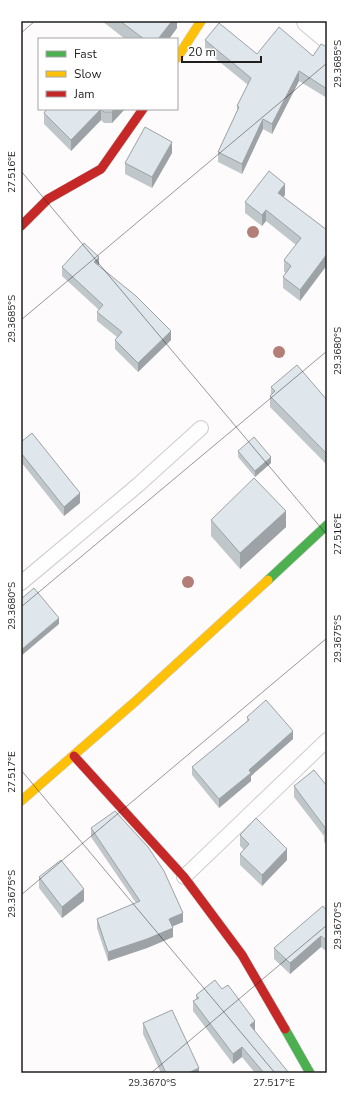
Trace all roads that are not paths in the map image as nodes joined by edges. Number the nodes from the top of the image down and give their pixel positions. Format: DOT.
graph roads {
  1 [pos="201,21"];
  2 [pos="308,21"];
  3 [pos="327,37"];
  4 [pos="178,56"];
  5 [pos="141,110"];
  6 [pos="21,226"];
  7 [pos="201,428"];
  8 [pos="327,525"];
  9 [pos="21,583"];
  10 [pos="327,740"];
  11 [pos="74,756"];
  12 [pos="21,801"];
  13 [pos="184,878"];
  14 [pos="310,1073"];
  1 -- 4 [label="street"];
  2 -- 3 [label="street"];
  5 -- 6 [label="street"];
  7 -- 9 [label="lane"];
  8 -- 11 [label="street"];
  10 -- 13 [label="lane"];
  11 -- 12 [label="street"];
  11 -- 13 [label="street"];
  13 -- 14 [label="street"];
}
